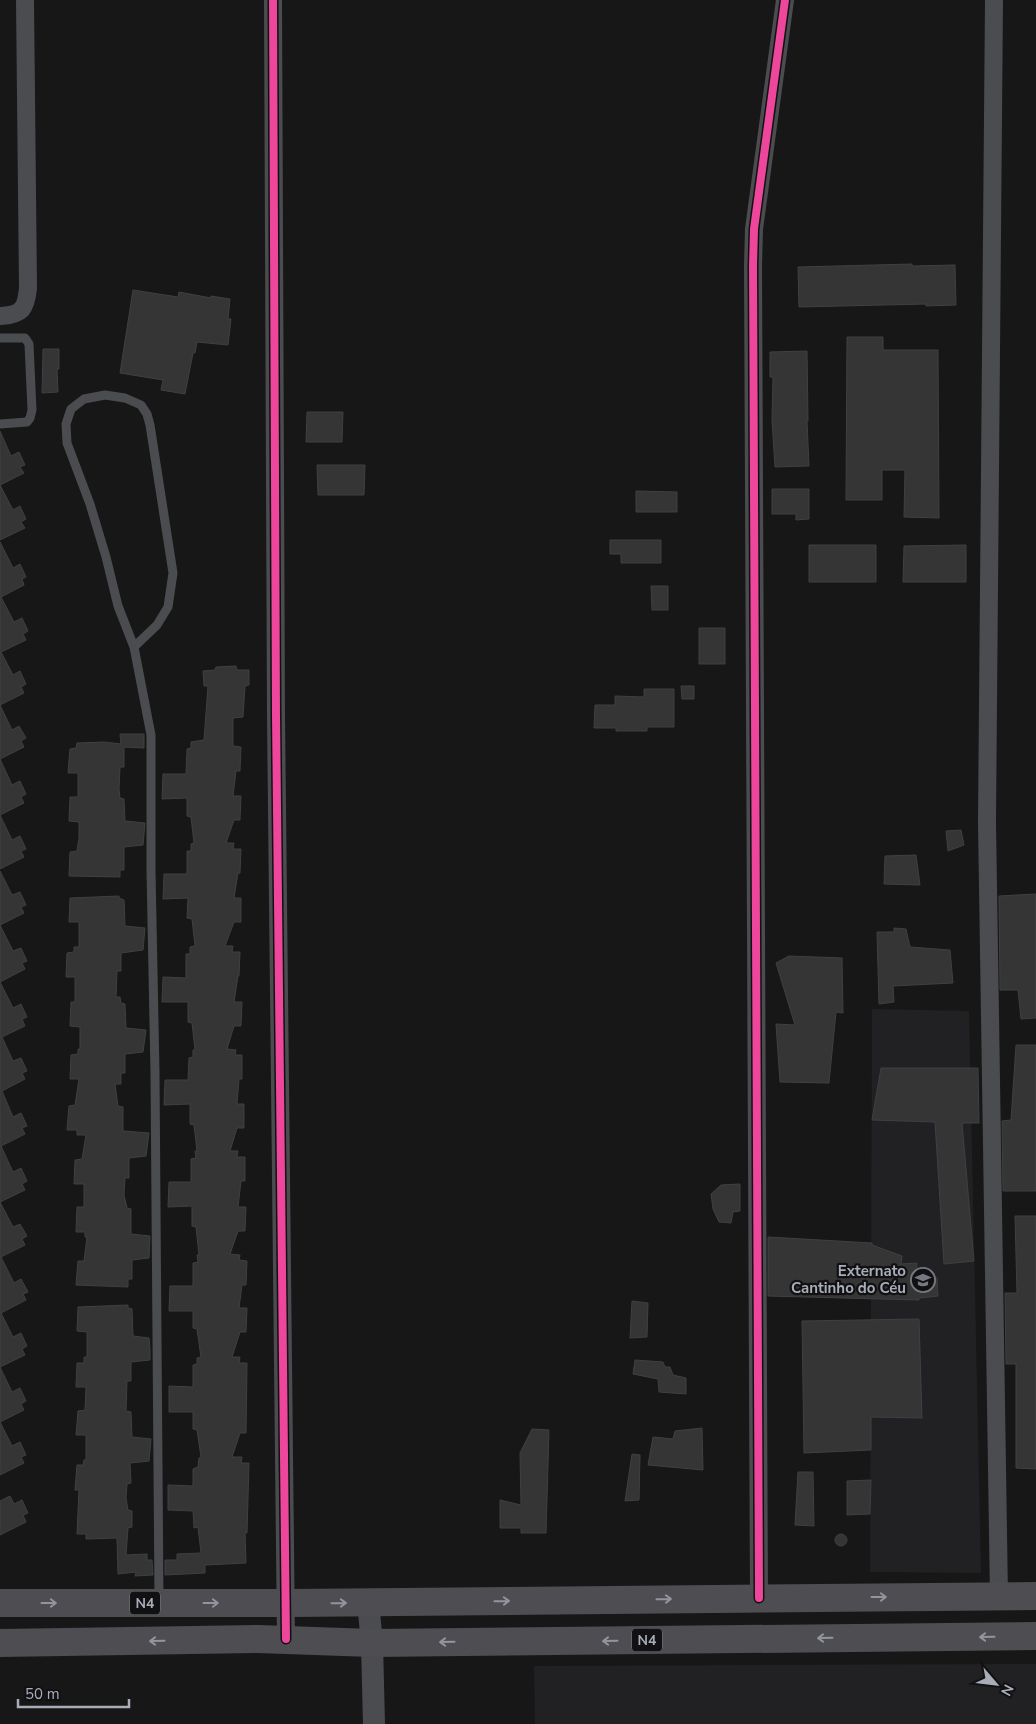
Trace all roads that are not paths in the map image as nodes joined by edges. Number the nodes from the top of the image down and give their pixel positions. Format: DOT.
graph roads {
  1 [pos="25,0"];
  2 [pos="273,0"];
  3 [pos="785,0"];
  4 [pos="994,0"];
  5 [pos="0,316"];
  6 [pos="0,338"];
  7 [pos="0,424"];
  8 [pos="134,647"];
  9 [pos="1036,1596"];
  10 [pos="999,1597"];
  11 [pos="759,1598"];
  12 [pos="368,1602"];
  13 [pos="0,1603"];
  14 [pos="159,1603"];
  15 [pos="285,1603"];
  16 [pos="1036,1636"];
  17 [pos="286,1639"];
  18 [pos="0,1643"];
  19 [pos="372,1643"];
  20 [pos="374,1724"];
  1 -- 5 [label="street"];
  2 -- 15 [label="street"];
  3 -- 11 [label="street"];
  4 -- 10 [label="street"];
  6 -- 7 [label="lane"];
  8 -- 8 [label="lane"];
  8 -- 14 [label="lane"];
  9 -- 10 [label="highway, N4"];
  11 -- 10 [label="highway, N4, one-way"];
  12 -- 11 [label="highway, N4, one-way"];
  15 -- 12 [label="highway, N4, one-way"];
  12 -- 19 [label="street"];
  13 -- 14 [label="highway, N4, one-way"];
  14 -- 15 [label="highway, N4, one-way"];
  15 -- 17 [label="street"];
  16 -- 19 [label="highway, N4, one-way"];
  17 -- 18 [label="highway, N4, one-way"];
  17 -- 19 [label="highway, N4"];
  19 -- 20 [label="street"];
}
